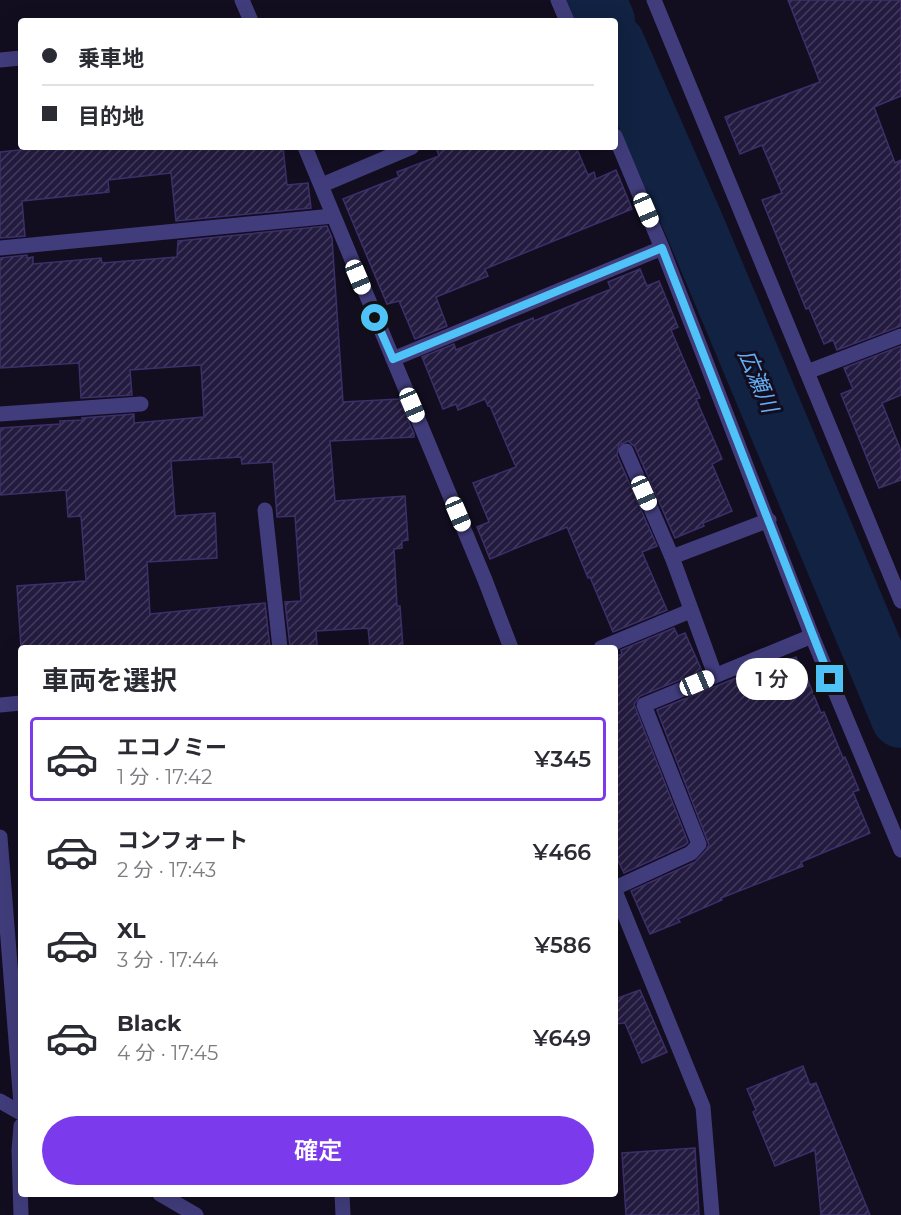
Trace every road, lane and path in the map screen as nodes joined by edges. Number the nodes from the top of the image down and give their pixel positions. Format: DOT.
graph roads {
  1 [pos="242,0"];
  2 [pos="558,0"];
  3 [pos="654,0"];
  4 [pos="251,18"];
  5 [pos="566,18"];
  6 [pos="18,58"];
  7 [pos="0,60"];
  8 [pos="618,143"];
  9 [pos="307,150"];
  10 [pos="405,150"];
  11 [pos="322,185"];
  12 [pos="333,216"];
  13 [pos="0,248"];
  14 [pos="662,248"];
  15 [pos="901,336"];
  16 [pos="393,359"];
  17 [pos="807,372"];
  18 [pos="141,404"];
  19 [pos="0,414"];
  20 [pos="626,451"];
  21 [pos="265,510"];
  22 [pos="769,520"];
  23 [pos="672,557"];
  24 [pos="901,601"];
  25 [pos="690,611"];
  26 [pos="812,636"];
  27 [pos="280,645"];
  28 [pos="510,645"];
  29 [pos="608,645"];
  30 [pos="715,675"];
  31 [pos="18,703"];
  32 [pos="0,705"];
  33 [pos="0,837"];
  34 [pos="901,850"];
  35 [pos="618,888"];
  36 [pos="618,896"];
  37 [pos="18,1066"];
  38 [pos="0,1101"];
  39 [pos="18,1111"];
  40 [pos="21,1197"];
  41 [pos="165,1197"];
  42 [pos="342,1197"];
  43 [pos="21,1215"];
  44 [pos="196,1215"];
  45 [pos="343,1215"];
  46 [pos="712,1215"];
  1 -- 4 [label="street"];
  2 -- 5 [label="street"];
  3 -- 17 [label="street"];
  6 -- 7 [label="street"];
  8 -- 14 [label="street"];
  9 -- 11 [label="street"];
  10 -- 11 [label="street"];
  11 -- 12 [label="street"];
  12 -- 13 [label="street"];
  12 -- 16 [label="street"];
  14 -- 16 [label="street"];
  14 -- 22 [label="street"];
  15 -- 17 [label="street"];
  16 -- 28 [label="street"];
  17 -- 24 [label="street"];
  18 -- 19 [label="street"];
  20 -- 23 [label="street"];
  21 -- 27 [label="street"];
  22 -- 23 [label="street"];
  22 -- 26 [label="street"];
  23 -- 25 [label="street"];
  25 -- 29 [label="street"];
  25 -- 30 [label="street"];
  26 -- 30 [label="street"];
  26 -- 34 [label="street"];
  30 -- 35 [label="street"];
  31 -- 32 [label="street"];
  33 -- 37 [label="street"];
  36 -- 46 [label="street"];
  38 -- 39 [label="street"];
  40 -- 43 [label="street"];
  41 -- 44 [label="street"];
  42 -- 45 [label="street"];
}
